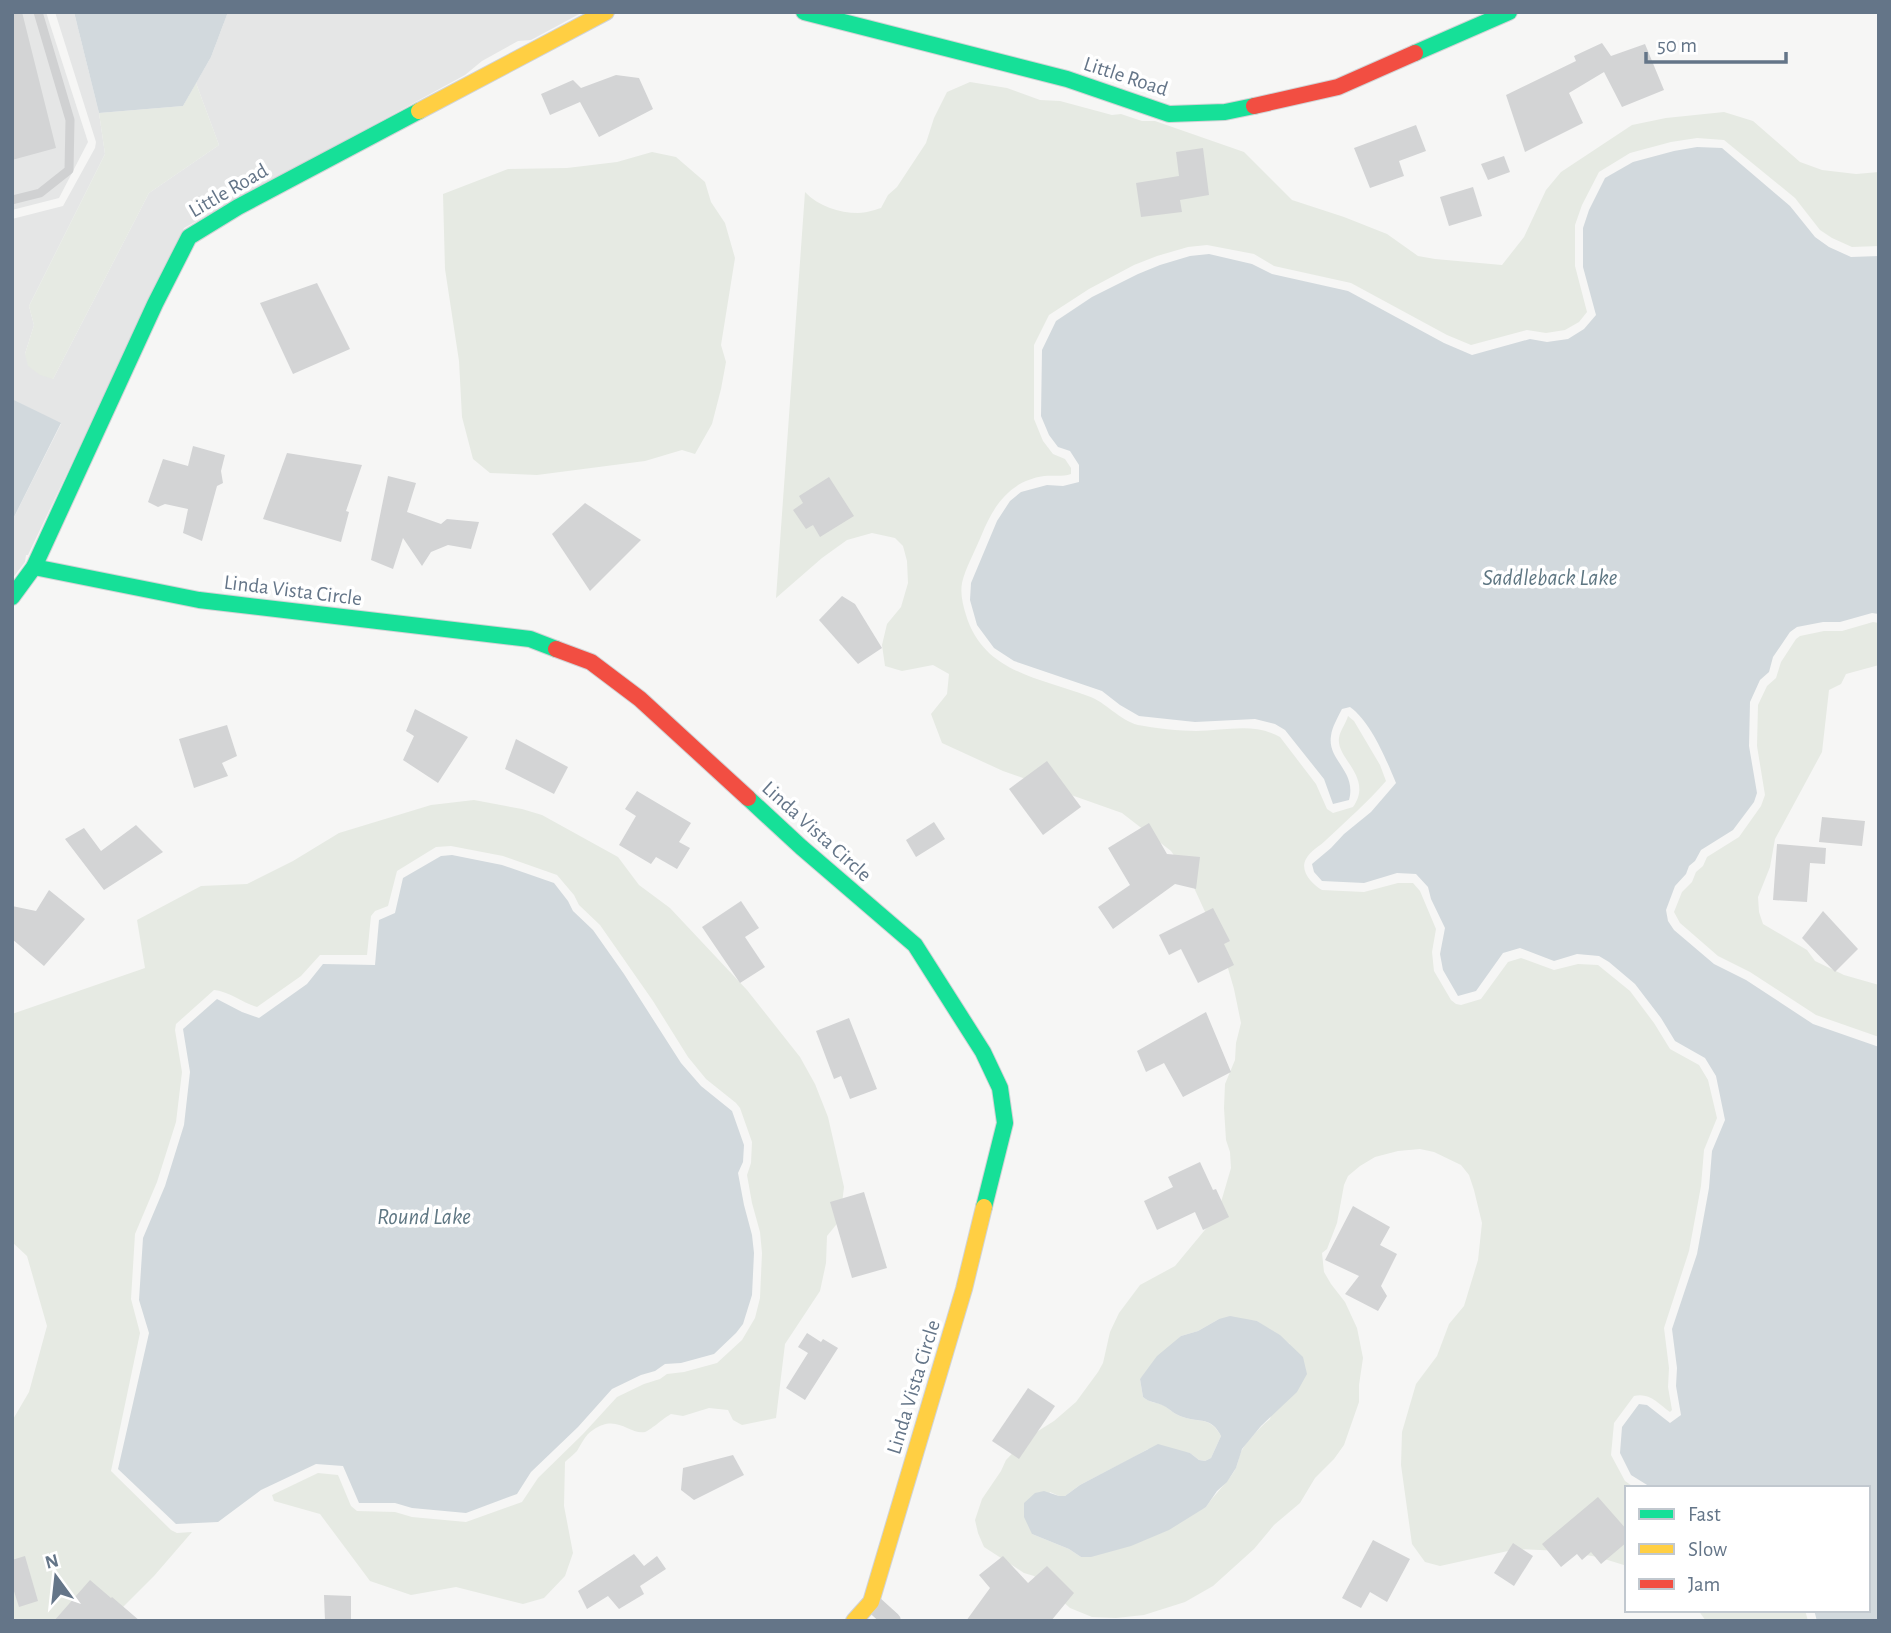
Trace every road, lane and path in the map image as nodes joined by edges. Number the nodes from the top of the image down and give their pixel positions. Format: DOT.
graph roads {
  1 [pos="38,12"];
  2 [pos="606,12"];
  3 [pos="804,12"];
  4 [pos="1509,12"];
  5 [pos="12,200"];
  6 [pos="34,567"];
  7 [pos="12,597"];
  8 [pos="871,1602"];
  9 [pos="854,1621"];
  10 [pos="892,1621"];
  1 -- 5 [label="lane"];
  2 -- 6 [label="street, Little Road"];
  3 -- 4 [label="street, Little Road"];
  6 -- 7 [label="street, Little Road"];
  6 -- 8 [label="street, Linda Vista Circle"];
  8 -- 9 [label="street"];
  8 -- 10 [label="street"];
}
